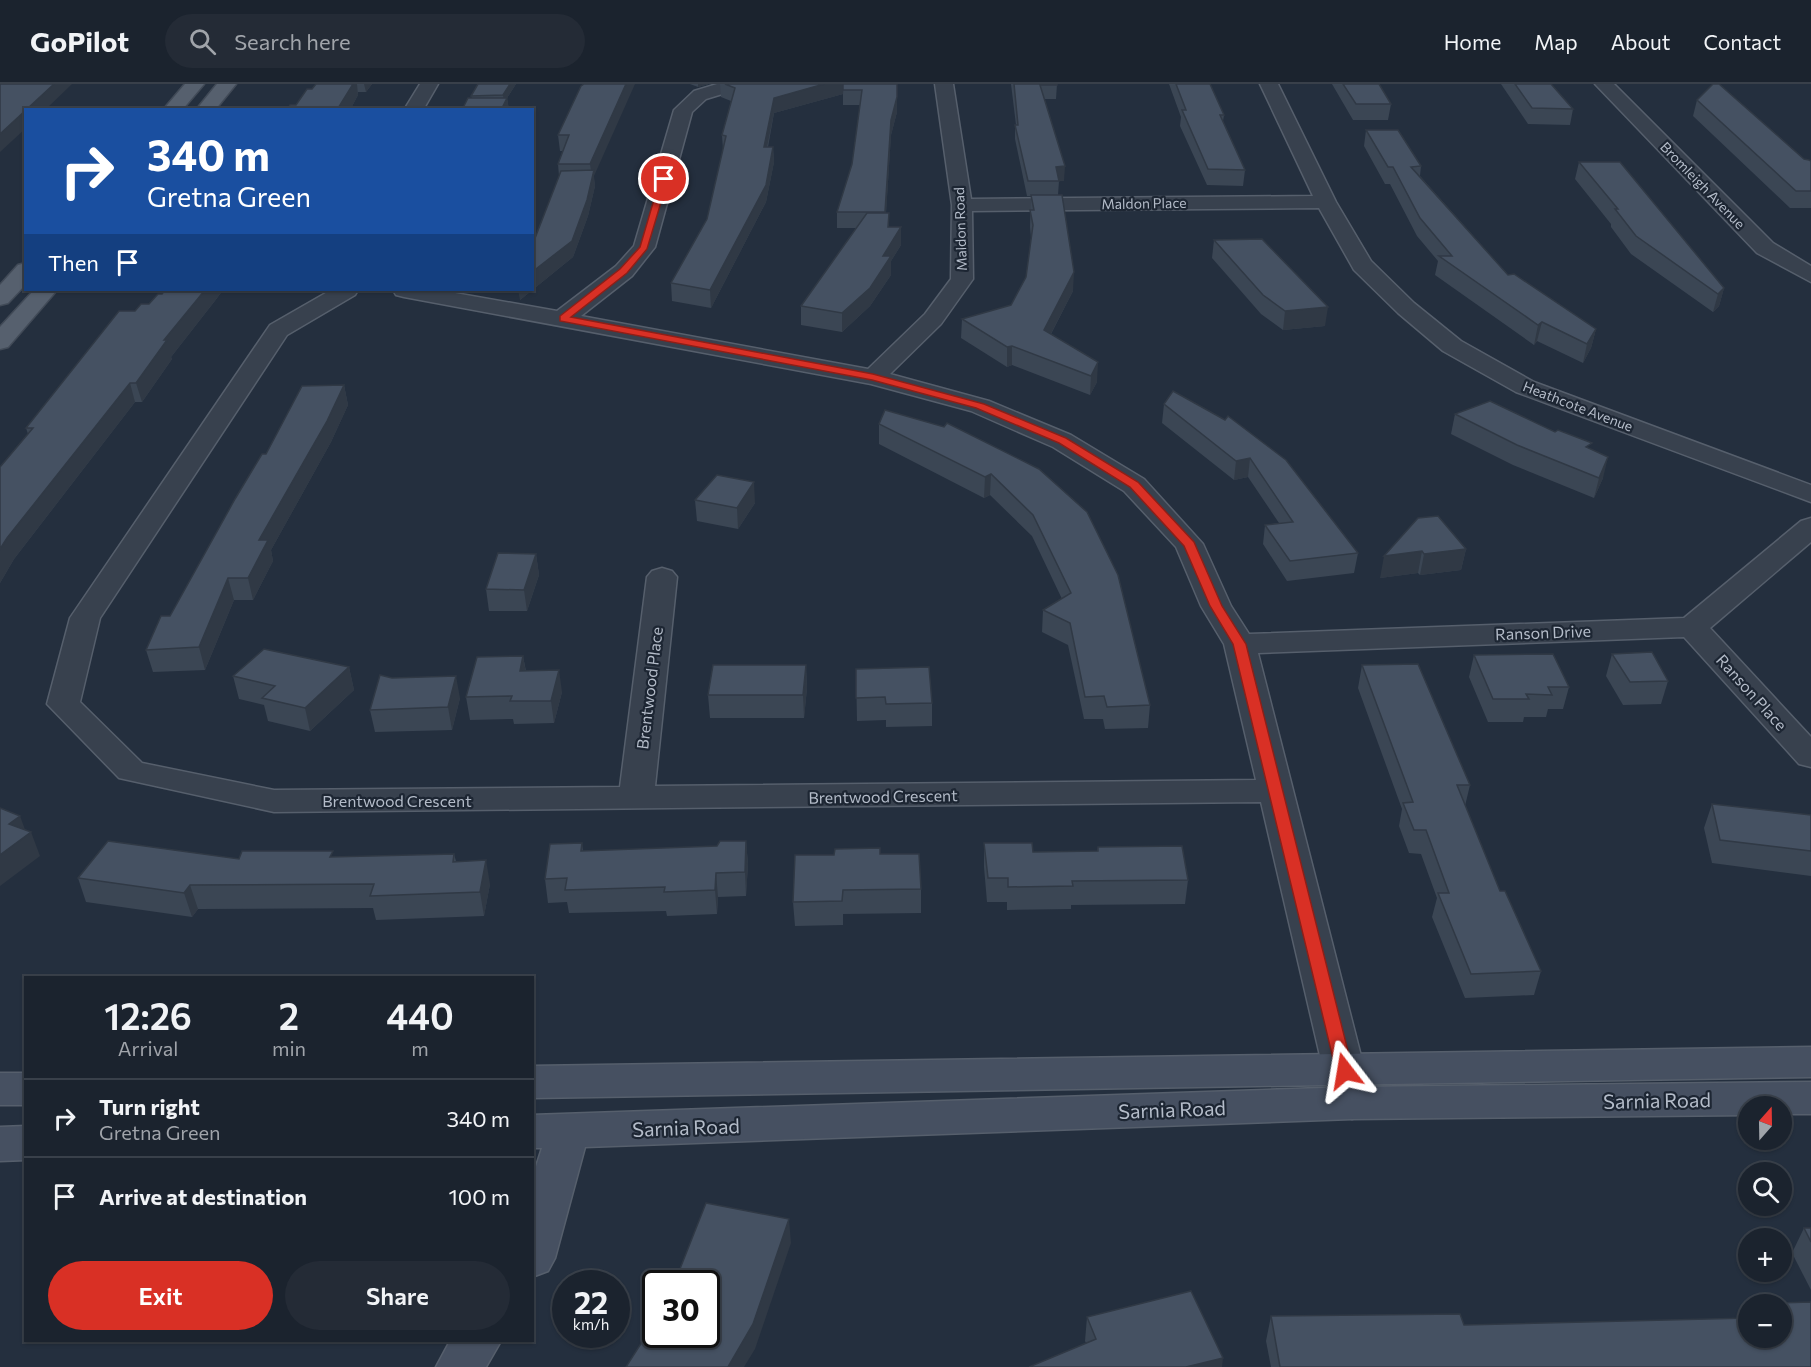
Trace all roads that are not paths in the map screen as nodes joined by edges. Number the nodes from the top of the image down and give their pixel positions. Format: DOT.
graph roads {
  1 [pos="195,84"];
  2 [pos="227,84"];
  3 [pos="429,84"];
  4 [pos="736,84"];
  5 [pos="944,84"];
  6 [pos="1269,84"];
  7 [pos="1604,84"];
  8 [pos="174,108"];
  9 [pos="207,108"];
  10 [pos="414,108"];
  11 [pos="1326,202"];
  12 [pos="962,205"];
  13 [pos="24,272"];
  14 [pos="1811,275"];
  15 [pos="45,291"];
  16 [pos="345,291"];
  17 [pos="410,291"];
  18 [pos="0,298"];
  19 [pos="563,318"];
  20 [pos="0,342"];
  21 [pos="873,377"];
  22 [pos="1811,494"];
  23 [pos="1811,527"];
  24 [pos="662,577"];
  25 [pos="1692,627"];
  26 [pos="1240,644"];
  27 [pos="1811,757"];
  28 [pos="1277,791"];
  29 [pos="636,799"];
  30 [pos="1811,1062"];
  31 [pos="534,1082"];
  32 [pos="1348,1087"];
  33 [pos="0,1089"];
  34 [pos="24,1089"];
  35 [pos="1811,1098"];
  36 [pos="550,1132"];
  37 [pos="24,1143"];
  38 [pos="0,1144"];
  39 [pos="534,1244"];
  40 [pos="476,1342"];
  41 [pos="460,1367"];
  1 -- 8 [label="main road"];
  2 -- 9 [label="main road"];
  3 -- 10 [label="street"];
  4 -- 19 [label="street"];
  5 -- 12 [label="street, Maldon Road"];
  6 -- 11 [label="street, Heathcote Avenue"];
  7 -- 14 [label="street, Bromleigh Avenue"];
  11 -- 12 [label="street, Maldon Place"];
  11 -- 22 [label="street, Heathcote Avenue"];
  12 -- 21 [label="street, Maldon Road"];
  13 -- 18 [label="main road"];
  15 -- 20 [label="main road"];
  16 -- 29 [label="street, Brentwood Crescent"];
  17 -- 19 [label="street"];
  19 -- 21 [label="street"];
  21 -- 26 [label="street"];
  23 -- 25 [label="street"];
  24 -- 29 [label="street, Brentwood Place"];
  25 -- 26 [label="street, Ranson Drive"];
  25 -- 27 [label="street, Ranson Place"];
  26 -- 28 [label="street"];
  28 -- 29 [label="street, Brentwood Crescent"];
  28 -- 32 [label="street"];
  30 -- 32 [label="main road, Sarnia Road"];
  31 -- 32 [label="main road, Sarnia Road"];
  32 -- 35 [label="main road, Sarnia Road"];
  32 -- 36 [label="main road, Sarnia Road"];
  33 -- 34 [label="main road"];
  36 -- 39 [label="main road"];
  37 -- 38 [label="main road"];
  40 -- 41 [label="main road"];
}
